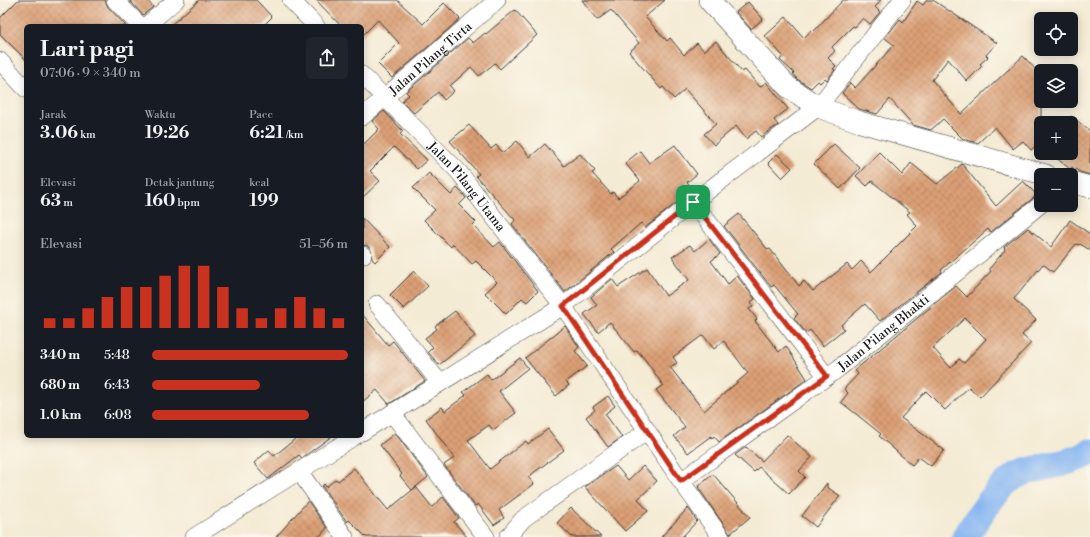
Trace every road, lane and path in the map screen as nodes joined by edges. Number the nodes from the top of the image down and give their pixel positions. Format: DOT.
graph roads {
  1 [pos="115,0"];
  2 [pos="176,0"];
  3 [pos="291,0"];
  4 [pos="498,0"];
  5 [pos="709,0"];
  6 [pos="902,0"];
  7 [pos="138,24"];
  8 [pos="148,24"];
  9 [pos="314,24"];
  10 [pos="0,61"];
  11 [pos="364,77"];
  12 [pos="24,87"];
  13 [pos="383,98"];
  14 [pos="814,105"];
  15 [pos="364,115"];
  16 [pos="1034,172"];
  17 [pos="1078,184"];
  18 [pos="1090,187"];
  19 [pos="693,202"];
  20 [pos="1034,210"];
  21 [pos="377,304"];
  22 [pos="563,306"];
  23 [pos="827,376"];
  24 [pos="440,383"];
  25 [pos="392,413"];
  26 [pos="364,431"];
  27 [pos="647,431"];
  28 [pos="352,438"];
  29 [pos="299,471"];
  30 [pos="681,481"];
  31 [pos="199,536"];
  32 [pos="345,537"];
  33 [pos="486,537"];
  34 [pos="508,537"];
  35 [pos="721,537"];
  1 -- 7 [label="street"];
  2 -- 8 [label="street"];
  3 -- 9 [label="street"];
  4 -- 13 [label="street, Jalan Pilang Tirta"];
  5 -- 14 [label="street"];
  6 -- 14 [label="street"];
  10 -- 12 [label="street"];
  11 -- 13 [label="street, Jalan Pilang Utama"];
  13 -- 15 [label="street, Jalan Pilang Tirta"];
  13 -- 22 [label="street, Jalan Pilang Utama"];
  14 -- 16 [label="street"];
  14 -- 19 [label="street"];
  17 -- 18 [label="street"];
  19 -- 22 [label="street"];
  19 -- 23 [label="street"];
  20 -- 23 [label="street, Jalan Pilang Bhakti"];
  21 -- 24 [label="street"];
  22 -- 24 [label="street"];
  22 -- 27 [label="street, Jalan Pilang Utama"];
  23 -- 30 [label="street, Jalan Pilang Bhakti"];
  24 -- 25 [label="street"];
  25 -- 26 [label="street"];
  25 -- 33 [label="street"];
  27 -- 30 [label="street, Jalan Pilang Utama"];
  27 -- 34 [label="street"];
  28 -- 29 [label="street"];
  29 -- 31 [label="street"];
  29 -- 32 [label="street"];
  30 -- 35 [label="street, Jalan Pilang Utama"];
}
